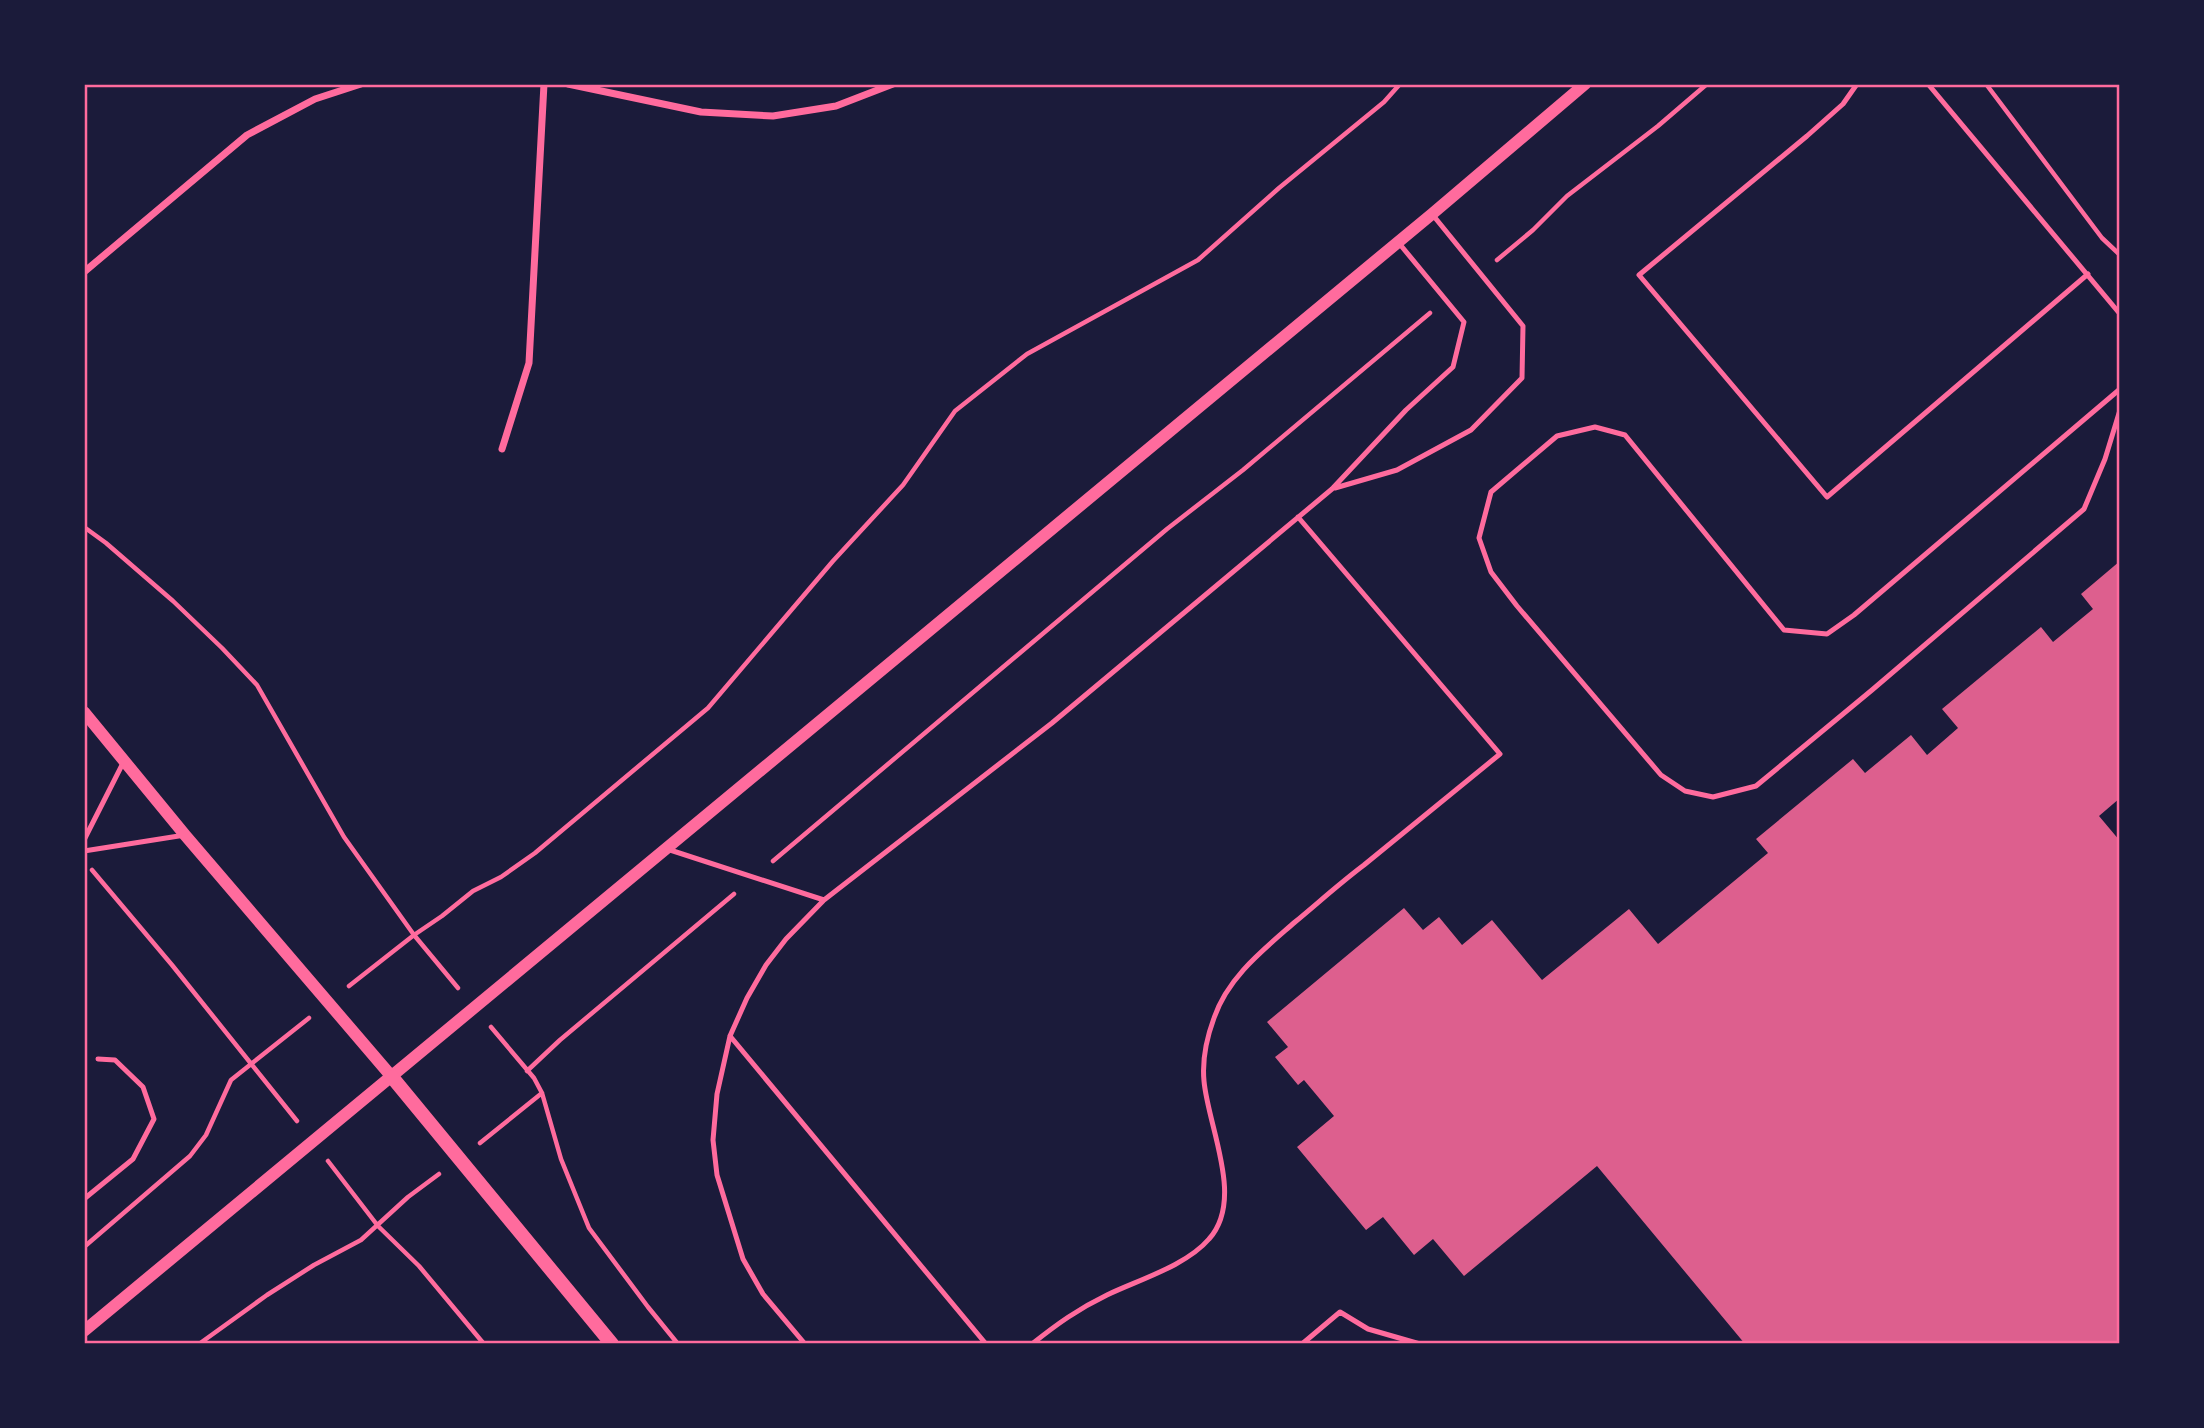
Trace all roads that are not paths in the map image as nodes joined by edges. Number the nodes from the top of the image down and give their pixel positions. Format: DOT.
graph roads {
  1 [pos="360,84"];
  2 [pos="544,84"];
  3 [pos="568,84"];
  4 [pos="893,84"];
  5 [pos="1585,84"];
  6 [pos="1857,84"];
  7 [pos="1928,84"];
  8 [pos="1432,214"];
  9 [pos="1398,242"];
  10 [pos="84,272"];
  11 [pos="2088,274"];
  12 [pos="2120,314"];
  13 [pos="2120,389"];
  14 [pos="2120,410"];
  15 [pos="502,449"];
  16 [pos="1332,489"];
  17 [pos="1298,517"];
  18 [pos="84,712"];
  19 [pos="124,761"];
  20 [pos="185,835"];
  21 [pos="84,840"];
  22 [pos="665,849"];
  23 [pos="84,851"];
  24 [pos="824,900"];
  25 [pos="730,1036"];
  26 [pos="98,1059"];
  27 [pos="392,1077"];
  28 [pos="84,1199"];
  29 [pos="84,1331"];
  30 [pos="612,1344"];
  31 [pos="804,1344"];
  32 [pos="986,1344"];
  33 [pos="1032,1344"];
  34 [pos="1302,1344"];
  35 [pos="1420,1344"];
  1 -- 10 [label="street"];
  2 -- 15 [label="street"];
  3 -- 4 [label="street"];
  5 -- 8 [label="street"];
  6 -- 11 [label="lane"];
  7 -- 11 [label="lane"];
  8 -- 9 [label="street"];
  8 -- 16 [label="lane"];
  9 -- 16 [label="lane"];
  9 -- 22 [label="street"];
  11 -- 12 [label="lane"];
  13 -- 14 [label="lane"];
  16 -- 17 [label="lane"];
  17 -- 24 [label="lane"];
  17 -- 33 [label="lane"];
  18 -- 19 [label="street"];
  19 -- 20 [label="street"];
  19 -- 21 [label="lane"];
  20 -- 23 [label="lane"];
  20 -- 27 [label="street"];
  22 -- 24 [label="lane"];
  22 -- 27 [label="street"];
  24 -- 25 [label="lane"];
  25 -- 31 [label="lane"];
  25 -- 32 [label="lane"];
  26 -- 28 [label="lane"];
  27 -- 29 [label="street"];
  27 -- 30 [label="main road"];
  34 -- 35 [label="lane"];
}
